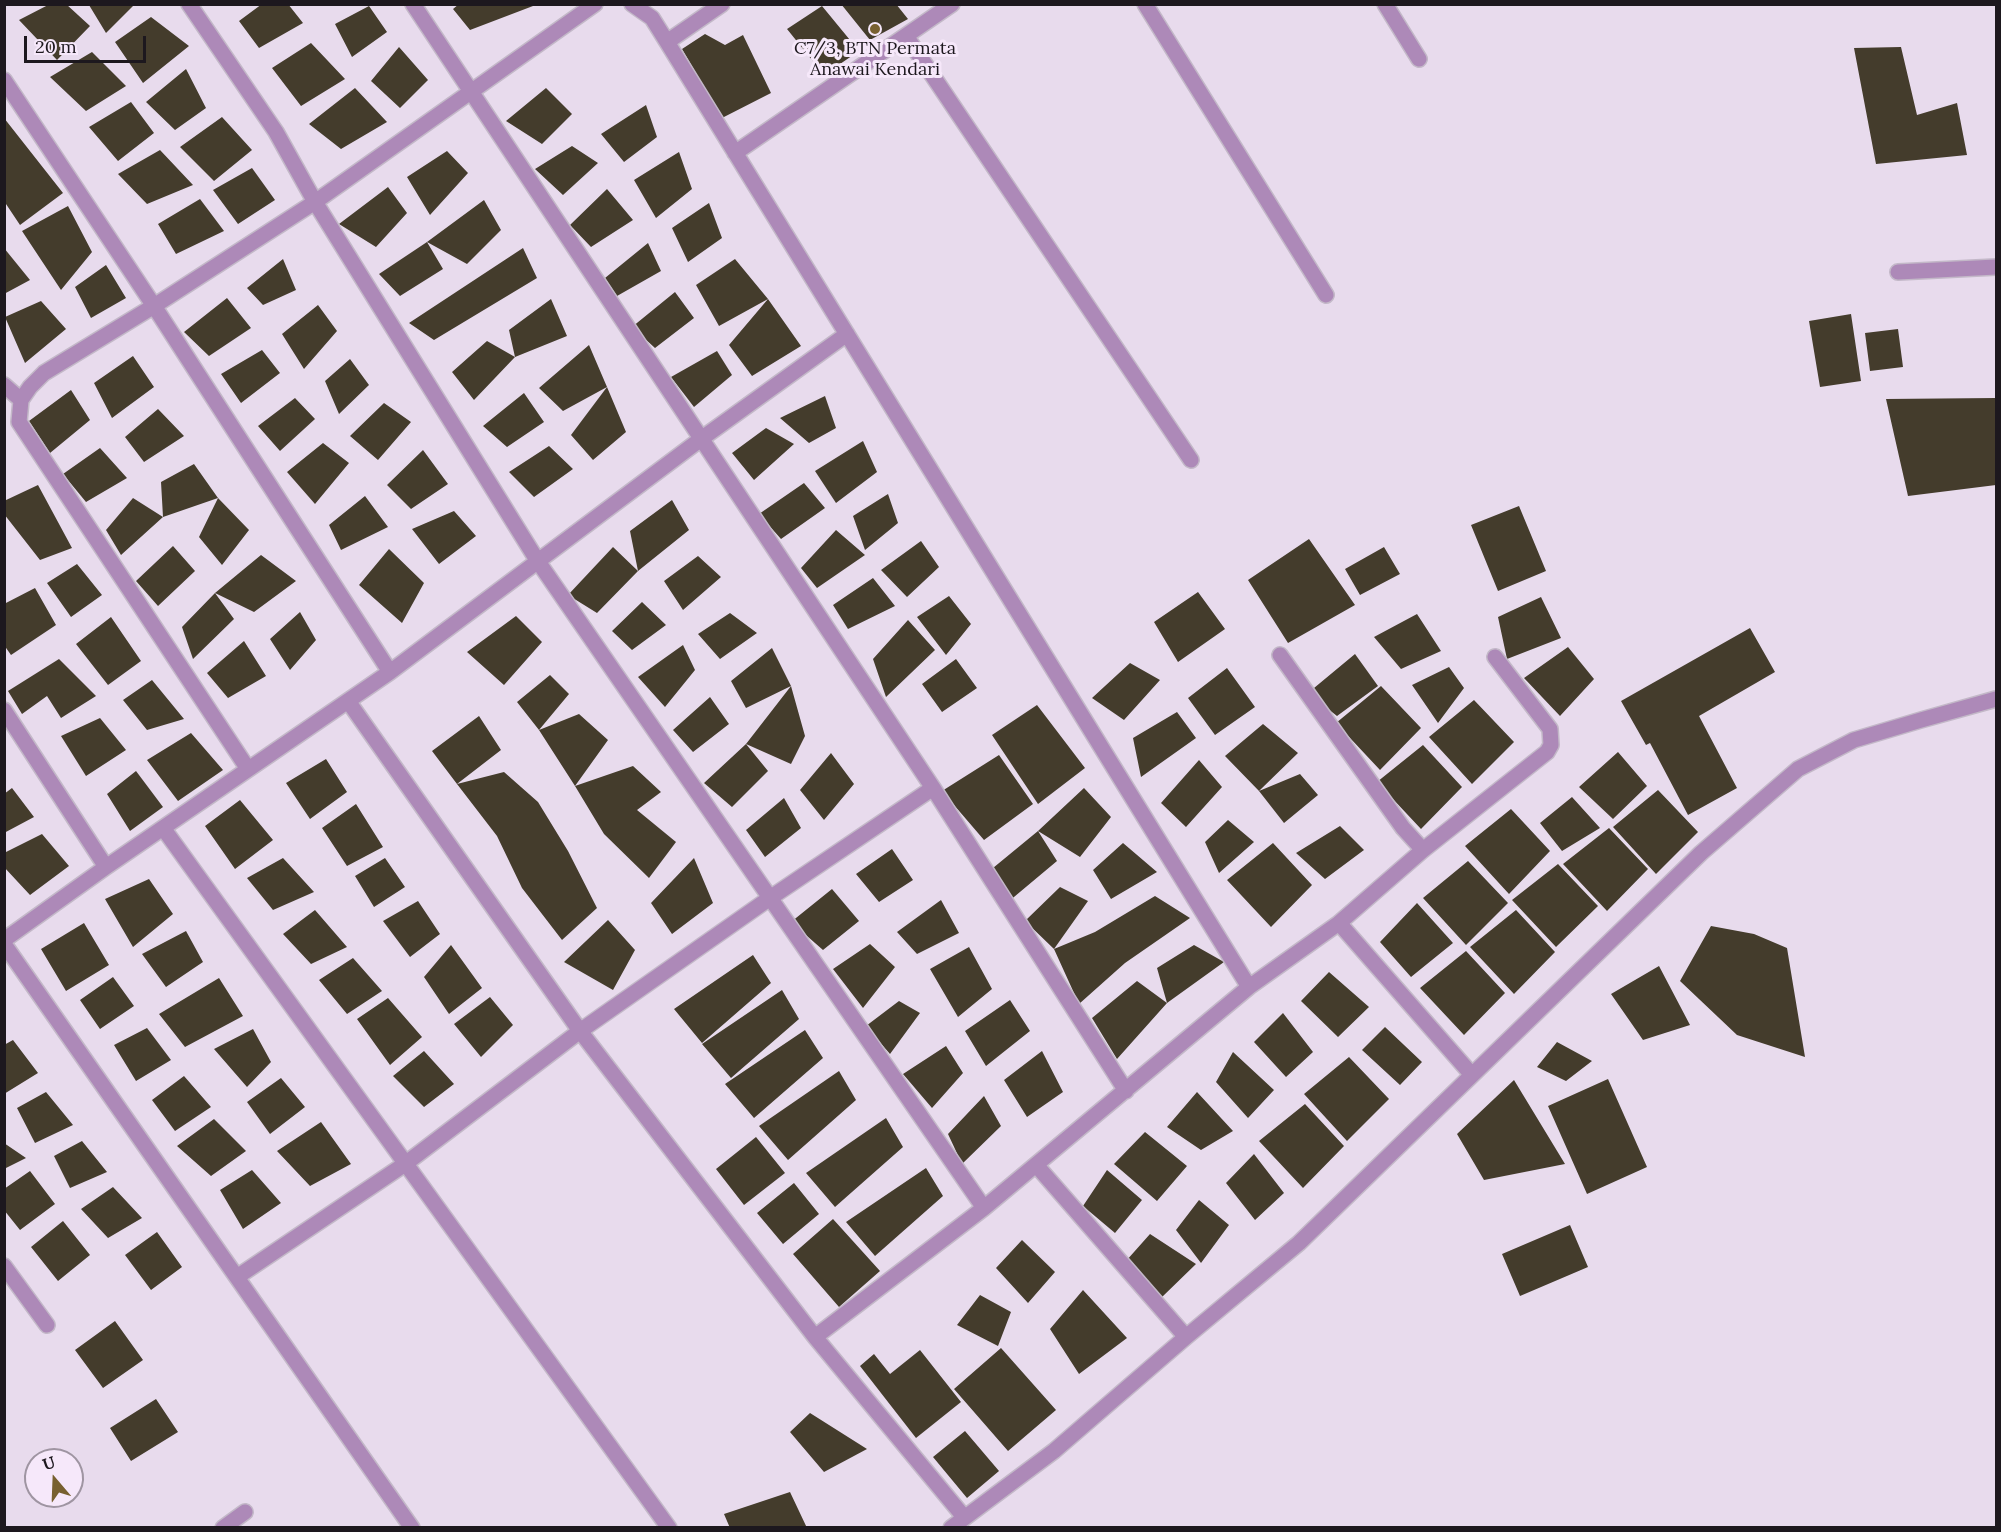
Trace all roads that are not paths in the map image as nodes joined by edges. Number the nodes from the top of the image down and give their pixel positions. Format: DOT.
graph roads {
  1 [pos="189,4"];
  2 [pos="413,4"];
  3 [pos="595,4"];
  4 [pos="632,4"];
  5 [pos="722,4"];
  6 [pos="952,4"];
  7 [pos="1146,4"];
  8 [pos="1384,4"];
  9 [pos="906,36"];
  10 [pos="667,42"];
  11 [pos="1419,59"];
  12 [pos="4,80"];
  13 [pos="472,91"];
  14 [pos="735,153"];
  15 [pos="315,202"];
  16 [pos="1996,267"];
  17 [pos="1898,272"];
  18 [pos="1326,295"];
  19 [pos="154,306"];
  20 [pos="847,334"];
  21 [pos="4,385"];
  22 [pos="21,400"];
  23 [pos="701,439"];
  24 [pos="1191,460"];
  25 [pos="537,560"];
  26 [pos="1280,655"];
  27 [pos="1495,657"];
  28 [pos="390,672"];
  29 [pos="1996,699"];
  30 [pos="348,700"];
  31 [pos="4,710"];
  32 [pos="248,769"];
  33 [pos="933,788"];
  34 [pos="163,828"];
  35 [pos="1423,850"];
  36 [pos="106,867"];
  37 [pos="770,898"];
  38 [pos="1339,923"];
  39 [pos="4,942"];
  40 [pos="1249,987"];
  41 [pos="580,1031"];
  42 [pos="1472,1075"];
  43 [pos="1126,1091"];
  44 [pos="405,1164"];
  45 [pos="1037,1166"];
  46 [pos="984,1208"];
  47 [pos="4,1266"];
  48 [pos="237,1277"];
  49 [pos="47,1325"];
  50 [pos="814,1337"];
  51 [pos="1186,1337"];
  52 [pos="245,1512"];
  53 [pos="964,1517"];
  54 [pos="223,1527"];
  55 [pos="412,1527"];
  56 [pos="669,1527"];
  57 [pos="951,1527"];
  1 -- 15 [label="street"];
  2 -- 13 [label="street"];
  3 -- 13 [label="street"];
  4 -- 10 [label="street"];
  5 -- 10 [label="street"];
  6 -- 9 [label="street"];
  7 -- 18 [label="street"];
  8 -- 11 [label="street"];
  9 -- 14 [label="street"];
  9 -- 24 [label="street"];
  10 -- 14 [label="street"];
  12 -- 19 [label="street"];
  13 -- 15 [label="street"];
  13 -- 23 [label="street"];
  14 -- 20 [label="street"];
  15 -- 19 [label="street"];
  15 -- 25 [label="street"];
  16 -- 17 [label="street"];
  19 -- 22 [label="street"];
  19 -- 28 [label="street"];
  20 -- 23 [label="street"];
  20 -- 40 [label="street"];
  21 -- 22 [label="street"];
  22 -- 32 [label="street"];
  23 -- 25 [label="street"];
  23 -- 33 [label="street"];
  25 -- 28 [label="street"];
  25 -- 37 [label="street"];
  26 -- 35 [label="street"];
  27 -- 35 [label="street"];
  28 -- 30 [label="street"];
  29 -- 42 [label="street"];
  30 -- 32 [label="street"];
  30 -- 41 [label="street"];
  31 -- 36 [label="street"];
  32 -- 34 [label="street"];
  33 -- 37 [label="street"];
  33 -- 43 [label="street"];
  34 -- 36 [label="street"];
  34 -- 44 [label="street"];
  35 -- 38 [label="street"];
  36 -- 39 [label="street"];
  37 -- 41 [label="street"];
  37 -- 46 [label="street"];
  38 -- 40 [label="street"];
  38 -- 42 [label="street"];
  39 -- 48 [label="street"];
  40 -- 43 [label="street"];
  41 -- 44 [label="street"];
  41 -- 50 [label="street"];
  42 -- 51 [label="street"];
  43 -- 45 [label="street"];
  44 -- 48 [label="street"];
  44 -- 56 [label="street"];
  45 -- 46 [label="street"];
  45 -- 51 [label="street"];
  46 -- 50 [label="street"];
  47 -- 49 [label="street"];
  48 -- 55 [label="street"];
  50 -- 53 [label="street"];
  51 -- 53 [label="street"];
  52 -- 54 [label="street"];
  53 -- 57 [label="street"];
}
